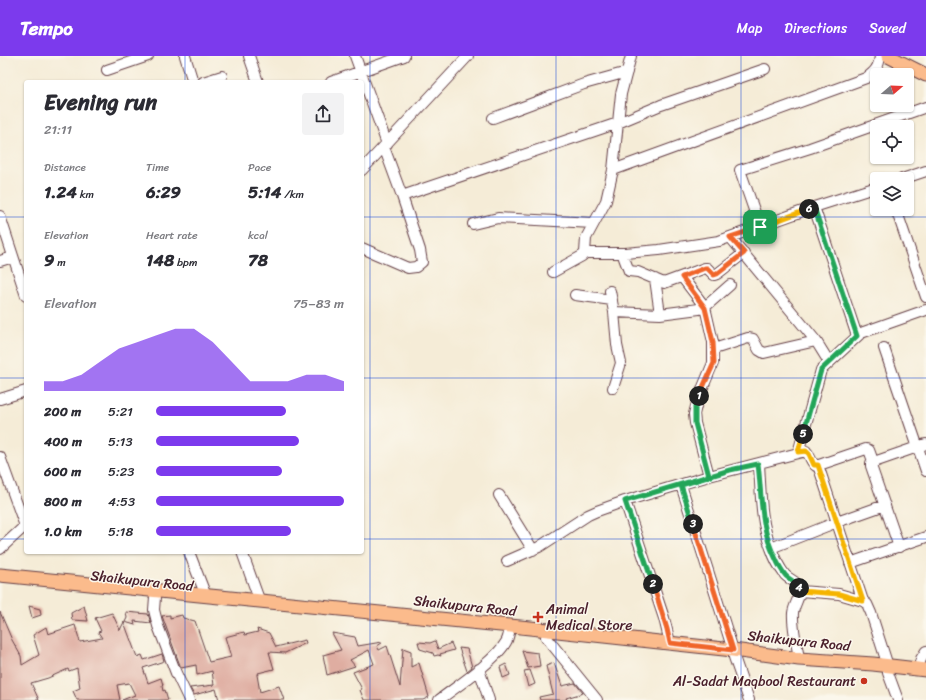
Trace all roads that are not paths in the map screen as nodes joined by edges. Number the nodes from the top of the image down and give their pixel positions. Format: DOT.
graph roads {
  1 [pos="148,56"];
  2 [pos="185,56"];
  3 [pos="249,56"];
  4 [pos="355,56"];
  5 [pos="404,56"];
  6 [pos="468,56"];
  7 [pos="631,56"];
  8 [pos="880,56"];
  9 [pos="888,56"];
  10 [pos="765,69"];
  11 [pos="107,70"];
  12 [pos="361,70"];
  13 [pos="627,72"];
  14 [pos="926,75"];
  15 [pos="222,76"];
  16 [pos="192,80"];
  17 [pos="209,80"];
  18 [pos="257,80"];
  19 [pos="336,80"];
  20 [pos="926,107"];
  21 [pos="493,118"];
  22 [pos="618,123"];
  23 [pos="385,146"];
  24 [pos="364,168"];
  25 [pos="613,170"];
  26 [pos="926,171"];
  27 [pos="914,175"];
  28 [pos="870,189"];
  29 [pos="402,196"];
  30 [pos="814,207"];
  31 [pos="0,216"];
  32 [pos="898,216"];
  33 [pos="593,223"];
  34 [pos="473,224"];
  35 [pos="760,227"];
  36 [pos="730,237"];
  37 [pos="364,249"];
  38 [pos="584,253"];
  39 [pos="625,253"];
  40 [pos="744,253"];
  41 [pos="13,257"];
  42 [pos="0,262"];
  43 [pos="553,272"];
  44 [pos="682,277"];
  45 [pos="655,279"];
  46 [pos="730,285"];
  47 [pos="24,290"];
  48 [pos="575,295"];
  49 [pos="926,297"];
  50 [pos="705,308"];
  51 [pos="926,310"];
  52 [pos="614,312"];
  53 [pos="660,314"];
  54 [pos="857,336"];
  55 [pos="816,341"];
  56 [pos="884,348"];
  57 [pos="714,349"];
  58 [pos="829,362"];
  59 [pos="613,388"];
  60 [pos="24,392"];
  61 [pos="0,399"];
  62 [pos="922,446"];
  63 [pos="798,452"];
  64 [pos="0,457"];
  65 [pos="874,461"];
  66 [pos="758,464"];
  67 [pos="818,465"];
  68 [pos="926,471"];
  69 [pos="709,476"];
  70 [pos="681,485"];
  71 [pos="499,495"];
  72 [pos="625,501"];
  73 [pos="885,505"];
  74 [pos="24,522"];
  75 [pos="836,522"];
  76 [pos="24,526"];
  77 [pos="926,537"];
  78 [pos="899,546"];
  79 [pos="771,548"];
  80 [pos="0,549"];
  81 [pos="532,550"];
  82 [pos="190,554"];
  83 [pos="243,554"];
  84 [pos="506,561"];
  85 [pos="850,563"];
  86 [pos="0,575"];
  87 [pos="0,582"];
  88 [pos="800,591"];
  89 [pos="206,596"];
  90 [pos="155,597"];
  91 [pos="863,601"];
  92 [pos="260,602"];
  93 [pos="509,631"];
  94 [pos="546,637"];
  95 [pos="670,643"];
  96 [pos="926,651"];
  97 [pos="734,654"];
  98 [pos="799,658"];
  99 [pos="479,669"];
  100 [pos="888,670"];
  101 [pos="923,672"];
  102 [pos="189,700"];
  103 [pos="439,700"];
  104 [pos="489,700"];
  105 [pos="597,700"];
  106 [pos="749,700"];
  107 [pos="898,700"];
  1 -- 11 [label="street"];
  2 -- 16 [label="street"];
  3 -- 18 [label="street"];
  4 -- 12 [label="street"];
  5 -- 12 [label="street"];
  6 -- 23 [label="street"];
  7 -- 13 [label="street"];
  8 -- 25 [label="street"];
  9 -- 14 [label="main road"];
  10 -- 22 [label="street"];
  12 -- 19 [label="street"];
  12 -- 23 [label="street"];
  13 -- 21 [label="street"];
  13 -- 22 [label="street"];
  15 -- 17 [label="street"];
  20 -- 35 [label="street"];
  22 -- 25 [label="street"];
  22 -- 29 [label="street"];
  23 -- 24 [label="street"];
  23 -- 29 [label="street"];
  25 -- 33 [label="street"];
  26 -- 27 [label="street"];
  28 -- 30 [label="street"];
  29 -- 37 [label="street"];
  30 -- 35 [label="street"];
  30 -- 54 [label="street"];
  31 -- 41 [label="street"];
  32 -- 49 [label="street"];
  33 -- 34 [label="street"];
  33 -- 38 [label="street"];
  35 -- 36 [label="street"];
  36 -- 39 [label="street"];
  36 -- 40 [label="street"];
  38 -- 39 [label="street"];
  38 -- 43 [label="street"];
  39 -- 45 [label="street"];
  40 -- 44 [label="street"];
  40 -- 55 [label="street"];
  41 -- 42 [label="street"];
  41 -- 47 [label="street"];
  44 -- 45 [label="street"];
  44 -- 50 [label="street"];
  45 -- 53 [label="street"];
  46 -- 50 [label="street"];
  48 -- 52 [label="street"];
  50 -- 53 [label="street"];
  50 -- 57 [label="street"];
  51 -- 54 [label="street"];
  52 -- 53 [label="street"];
  52 -- 59 [label="street"];
  54 -- 58 [label="street"];
  55 -- 57 [label="street"];
  55 -- 58 [label="street"];
  56 -- 62 [label="street"];
  57 -- 69 [label="street"];
  58 -- 63 [label="street"];
  60 -- 61 [label="street"];
  62 -- 65 [label="street"];
  62 -- 68 [label="street"];
  63 -- 66 [label="street"];
  63 -- 67 [label="street"];
  64 -- 74 [label="street"];
  65 -- 67 [label="street"];
  65 -- 73 [label="street"];
  66 -- 69 [label="street"];
  66 -- 79 [label="street"];
  67 -- 75 [label="street"];
  69 -- 70 [label="street"];
  70 -- 72 [label="street"];
  70 -- 97 [label="street"];
  71 -- 81 [label="street"];
  72 -- 81 [label="street"];
  72 -- 95 [label="street"];
  73 -- 75 [label="street"];
  73 -- 78 [label="street"];
  75 -- 79 [label="street"];
  75 -- 85 [label="street"];
  76 -- 80 [label="street"];
  77 -- 78 [label="street"];
  78 -- 85 [label="street"];
  79 -- 88 [label="street"];
  81 -- 84 [label="street"];
  82 -- 89 [label="street"];
  83 -- 92 [label="street"];
  85 -- 91 [label="street"];
  86 -- 89 [label="main road, Shaikupura Road"];
  87 -- 90 [label="main road, Shaikupura Road"];
  88 -- 91 [label="street"];
  88 -- 98 [label="street"];
  89 -- 92 [label="main road, Shaikupura Road"];
  90 -- 93 [label="main road, Shaikupura Road"];
  90 -- 102 [label="street"];
  91 -- 100 [label="street"];
  92 -- 93 [label="main road, Shaikupura Road"];
  93 -- 94 [label="main road, Shaikupura Road"];
  93 -- 95 [label="main road, Shaikupura Road"];
  93 -- 99 [label="street"];
  94 -- 97 [label="main road, Shaikupura Road"];
  94 -- 105 [label="street"];
  95 -- 97 [label="main road, Shaikupura Road"];
  96 -- 101 [label="street"];
  97 -- 98 [label="main road, Shaikupura Road"];
  97 -- 100 [label="main road, Shaikupura Road"];
  97 -- 106 [label="street"];
  98 -- 100 [label="main road, Shaikupura Road"];
  99 -- 103 [label="street"];
  99 -- 104 [label="street"];
  100 -- 101 [label="main road, Shaikupura Road"];
  100 -- 107 [label="street"];
}
